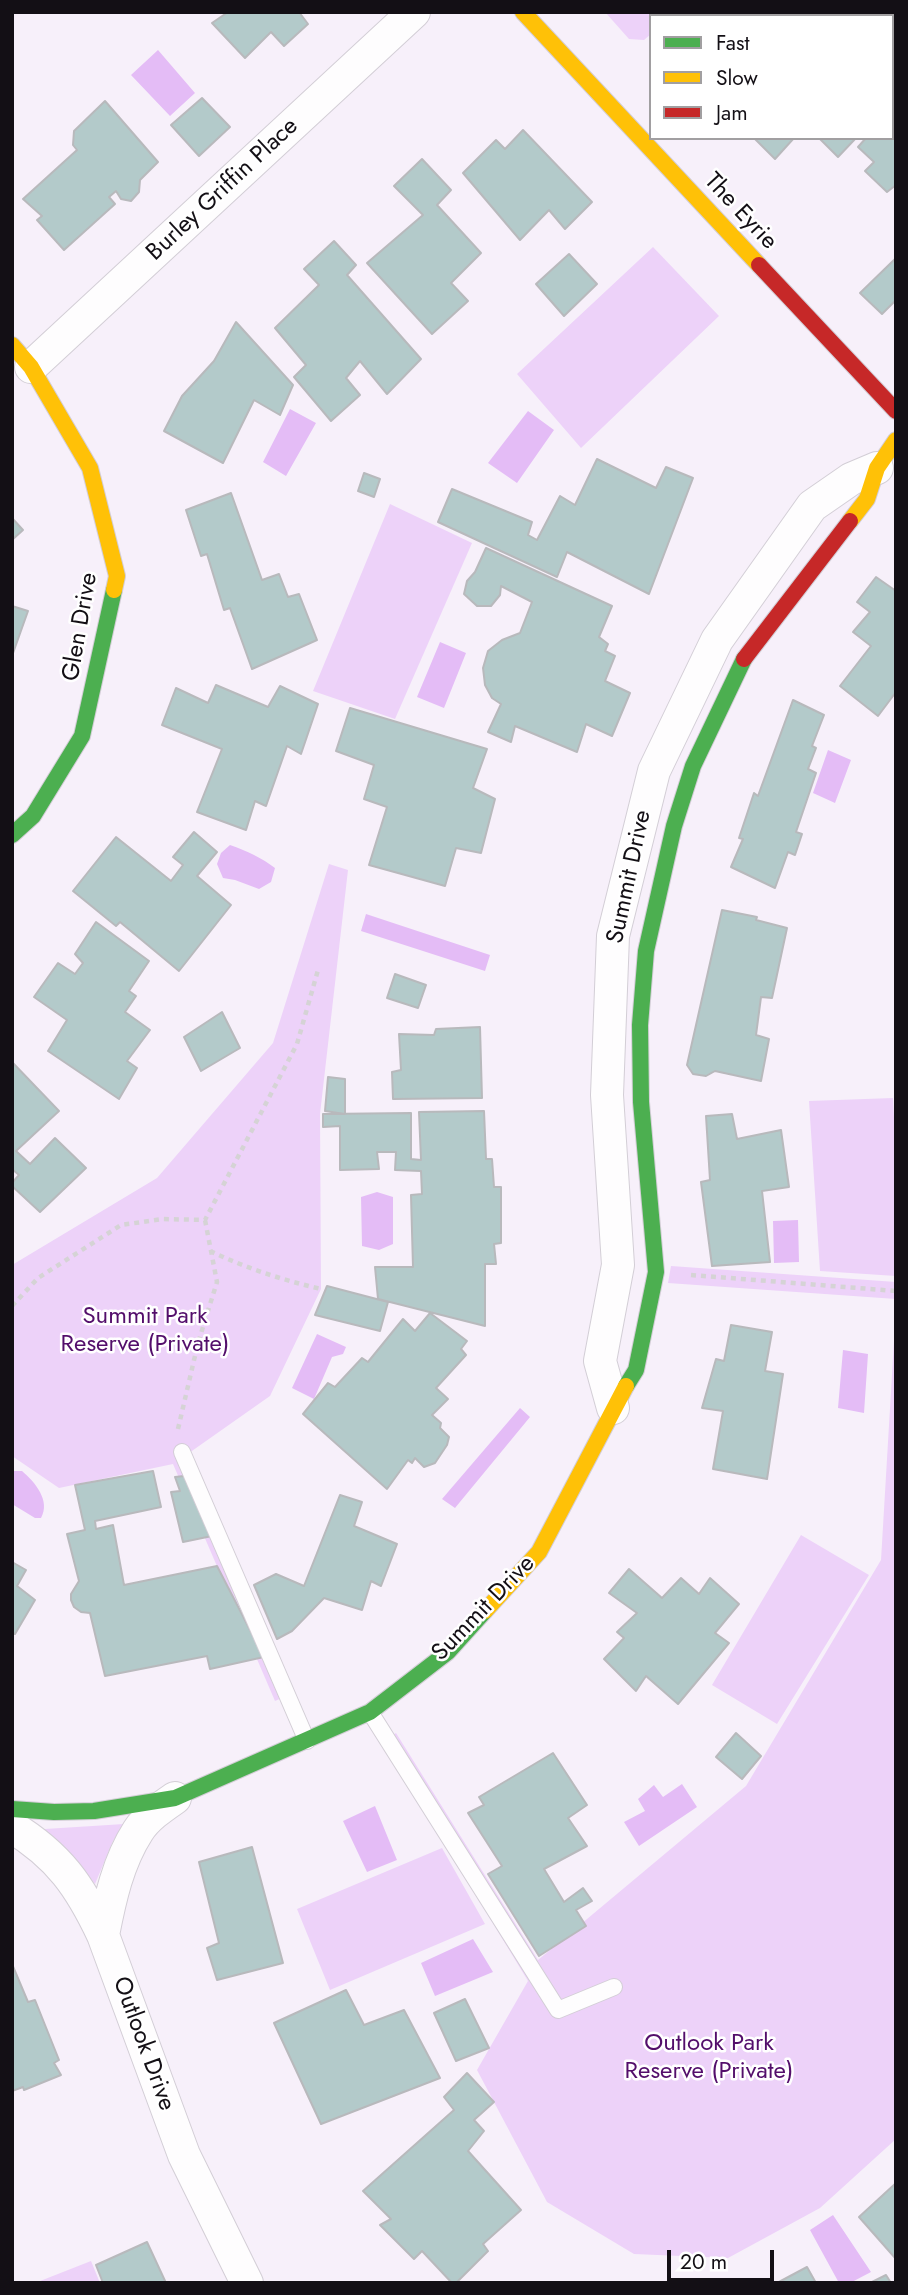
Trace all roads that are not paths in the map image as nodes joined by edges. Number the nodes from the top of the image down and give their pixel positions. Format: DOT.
graph roads {
  1 [pos="414,12"];
  2 [pos="523,12"];
  3 [pos="22,356"];
  4 [pos="896,411"];
  5 [pos="896,440"];
  6 [pos="877,468"];
  7 [pos="12,835"];
  8 [pos="613,1408"];
  9 [pos="182,1452"];
  10 [pos="370,1712"];
  11 [pos="307,1741"];
  12 [pos="175,1798"];
  13 [pos="12,1809"];
  14 [pos="12,1827"];
  15 [pos="103,1935"];
  16 [pos="614,1987"];
  17 [pos="247,2283"];
  1 -- 3 [label="street, Burley Griffin Place"];
  2 -- 4 [label="street, The Eyrie"];
  3 -- 7 [label="street, Glen Drive"];
  5 -- 6 [label="street, Summit Drive"];
  6 -- 8 [label="street, Summit Drive"];
  6 -- 8 [label="street, Summit Drive"];
  8 -- 10 [label="street, Summit Drive"];
  9 -- 11 [label="lane"];
  10 -- 11 [label="street, Summit Drive"];
  10 -- 16 [label="lane"];
  11 -- 12 [label="street, Summit Drive"];
  12 -- 13 [label="street, Summit Drive"];
  12 -- 15 [label="street, Summit Drive"];
  14 -- 15 [label="street, Outlook Drive"];
  15 -- 17 [label="street, Outlook Drive"];
}
